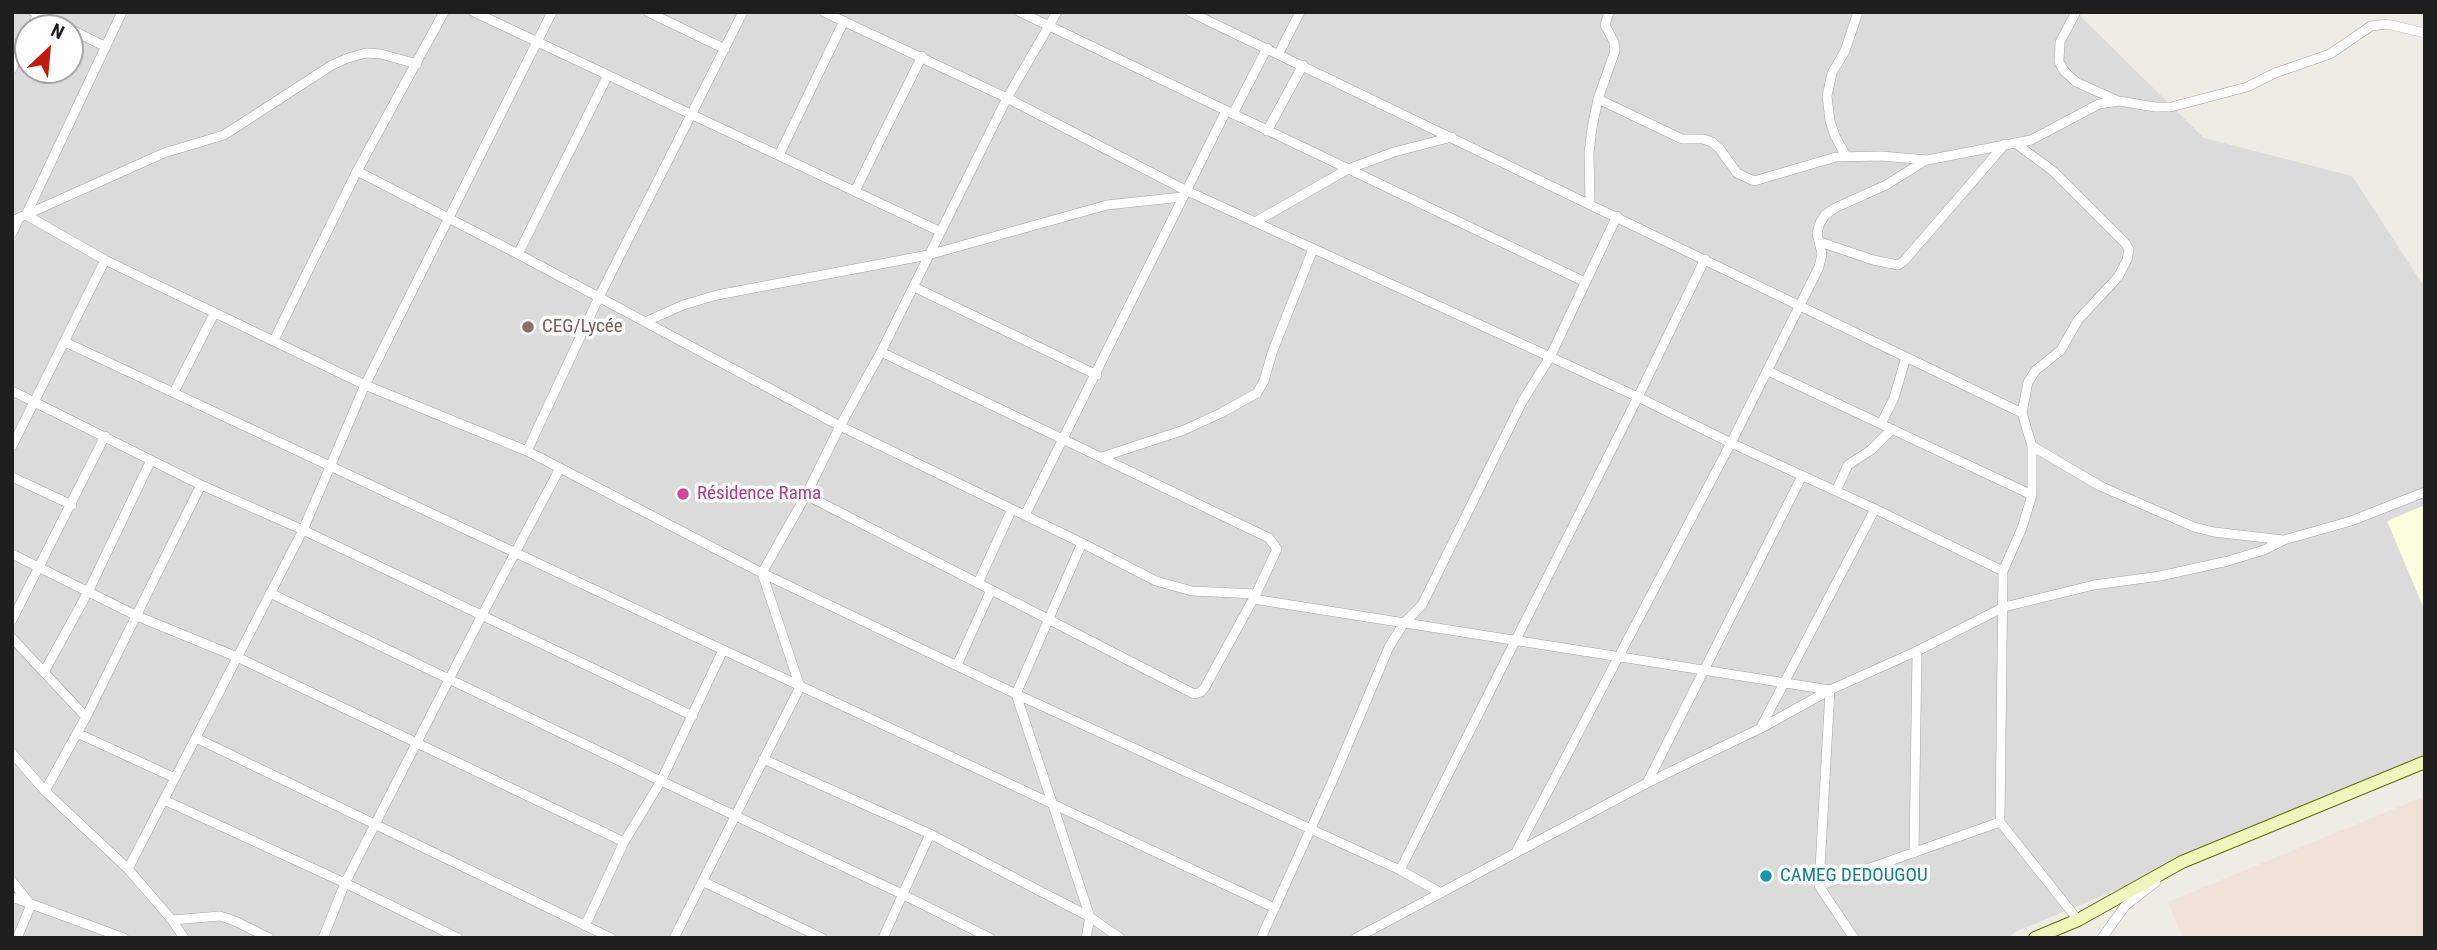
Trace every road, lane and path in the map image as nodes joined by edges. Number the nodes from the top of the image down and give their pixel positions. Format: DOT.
graph roads {
  1 [pos="122,12"];
  2 [pos="444,12"];
  3 [pos="474,12"];
  4 [pos="552,12"];
  5 [pos="648,12"];
  6 [pos="743,12"];
  7 [pos="824,12"];
  8 [pos="1020,12"];
  9 [pos="1057,12"];
  10 [pos="1190,12"];
  11 [pos="1300,12"];
  12 [pos="1609,12"];
  13 [pos="1858,12"];
  14 [pos="2076,12"];
  15 [pos="844,21"];
  16 [pos="1051,26"];
  17 [pos="2425,33"];
  18 [pos="84,36"];
  19 [pos="536,42"];
  20 [pos="106,47"];
  21 [pos="1267,48"];
  22 [pos="725,49"];
  23 [pos="1279,53"];
  24 [pos="922,57"];
  25 [pos="417,64"];
  26 [pos="1303,65"];
  27 [pos="608,75"];
  28 [pos="1007,98"];
  29 [pos="1598,99"];
  30 [pos="2119,101"];
  31 [pos="1229,113"];
  32 [pos="692,114"];
  33 [pos="1267,131"];
  34 [pos="1452,137"];
  35 [pos="2015,143"];
  36 [pos="2005,145"];
  37 [pos="779,155"];
  38 [pos="1846,156"];
  39 [pos="1927,160"];
  40 [pos="1348,169"];
  41 [pos="357,171"];
  42 [pos="855,191"];
  43 [pos="1184,193"];
  44 [pos="1590,203"];
  45 [pos="1617,216"];
  46 [pos="19,218"];
  47 [pos="449,220"];
  48 [pos="1255,222"];
  49 [pos="939,231"];
  50 [pos="12,233"];
  51 [pos="1820,242"];
  52 [pos="1313,249"];
  53 [pos="518,254"];
  54 [pos="928,255"];
  55 [pos="1705,259"];
  56 [pos="105,260"];
  57 [pos="1585,282"];
  58 [pos="914,287"];
  59 [pos="599,297"];
  60 [pos="1800,305"];
  61 [pos="214,314"];
  62 [pos="645,322"];
  63 [pos="274,340"];
  64 [pos="65,342"];
  65 [pos="881,352"];
  66 [pos="1549,357"];
  67 [pos="1906,357"];
  68 [pos="1768,371"];
  69 [pos="1097,375"];
  70 [pos="365,385"];
  71 [pos="12,391"];
  72 [pos="174,392"];
  73 [pos="1638,397"];
  74 [pos="34,402"];
  75 [pos="2022,413"];
  76 [pos="1881,424"];
  77 [pos="840,425"];
  78 [pos="1892,429"];
  79 [pos="105,436"];
  80 [pos="1064,439"];
  81 [pos="1731,443"];
  82 [pos="12,446"];
  83 [pos="2032,446"];
  84 [pos="527,451"];
  85 [pos="1102,457"];
  86 [pos="151,460"];
  87 [pos="331,464"];
  88 [pos="560,468"];
  89 [pos="1802,476"];
  90 [pos="12,477"];
  91 [pos="201,485"];
  92 [pos="1836,491"];
  93 [pos="2425,492"];
  94 [pos="806,495"];
  95 [pos="2032,495"];
  96 [pos="72,505"];
  97 [pos="1012,509"];
  98 [pos="1875,509"];
  99 [pos="1025,515"];
  100 [pos="303,530"];
  101 [pos="2284,540"];
  102 [pos="1082,543"];
  103 [pos="515,553"];
  104 [pos="12,554"];
  105 [pos="40,568"];
  106 [pos="2003,571"];
  107 [pos="762,573"];
  108 [pos="978,583"];
  109 [pos="991,590"];
  110 [pos="89,592"];
  111 [pos="270,593"];
  112 [pos="1255,596"];
  113 [pos="2004,607"];
  114 [pos="482,615"];
  115 [pos="137,616"];
  116 [pos="1049,620"];
  117 [pos="12,621"];
  118 [pos="1404,623"];
  119 [pos="12,638"];
  120 [pos="1516,640"];
  121 [pos="723,650"];
  122 [pos="1917,651"];
  123 [pos="237,657"];
  124 [pos="1618,657"];
  125 [pos="957,665"];
  126 [pos="1704,670"];
  127 [pos="44,672"];
  128 [pos="449,679"];
  129 [pos="1784,683"];
  130 [pos="800,687"];
  131 [pos="1830,690"];
  132 [pos="1016,694"];
  133 [pos="693,716"];
  134 [pos="86,717"];
  135 [pos="1761,728"];
  136 [pos="77,733"];
  137 [pos="196,738"];
  138 [pos="416,743"];
  139 [pos="12,753"];
  140 [pos="763,759"];
  141 [pos="2425,762"];
  142 [pos="175,778"];
  143 [pos="661,781"];
  144 [pos="1647,783"];
  145 [pos="45,791"];
  146 [pos="164,800"];
  147 [pos="1053,804"];
  148 [pos="736,816"];
  149 [pos="2000,822"];
  150 [pos="376,826"];
  151 [pos="1310,830"];
  152 [pos="930,834"];
  153 [pos="624,842"];
  154 [pos="1517,850"];
  155 [pos="1913,853"];
  156 [pos="2182,862"];
  157 [pos="128,869"];
  158 [pos="1400,870"];
  159 [pos="12,881"];
  160 [pos="704,882"];
  161 [pos="345,883"];
  162 [pos="1819,887"];
  163 [pos="1441,893"];
  164 [pos="902,894"];
  165 [pos="12,897"];
  166 [pos="31,905"];
  167 [pos="1275,908"];
  168 [pos="1090,917"];
  169 [pos="172,920"];
  170 [pos="2078,920"];
  171 [pos="585,926"];
  172 [pos="17,938"];
  173 [pos="124,938"];
  174 [pos="184,938"];
  175 [pos="269,938"];
  176 [pos="323,938"];
  177 [pos="457,938"];
  178 [pos="611,938"];
  179 [pos="674,938"];
  180 [pos="822,938"];
  181 [pos="883,938"];
  182 [pos="990,938"];
  183 [pos="1086,938"];
  184 [pos="1119,938"];
  185 [pos="1261,938"];
  186 [pos="1356,938"];
  187 [pos="1854,938"];
  188 [pos="2036,938"];
  189 [pos="2102,938"];
  1 -- 20 [label="street"];
  2 -- 25 [label="street"];
  3 -- 19 [label="street"];
  4 -- 19 [label="street"];
  5 -- 22 [label="street"];
  6 -- 22 [label="street"];
  7 -- 15 [label="street"];
  8 -- 16 [label="street"];
  9 -- 16 [label="street"];
  10 -- 21 [label="street"];
  11 -- 23 [label="street"];
  12 -- 29 [label="street"];
  13 -- 38 [label="street"];
  14 -- 30 [label="street"];
  15 -- 24 [label="street"];
  15 -- 37 [label="street"];
  16 -- 28 [label="street"];
  16 -- 31 [label="street"];
  17 -- 30 [label="street"];
  18 -- 20 [label="street"];
  19 -- 27 [label="street"];
  19 -- 47 [label="street"];
  20 -- 46 [label="street"];
  21 -- 23 [label="street"];
  21 -- 31 [label="street"];
  22 -- 32 [label="street"];
  23 -- 26 [label="street"];
  24 -- 28 [label="street"];
  24 -- 42 [label="street"];
  25 -- 41 [label="street"];
  25 -- 46 [label="street"];
  26 -- 33 [label="street"];
  26 -- 34 [label="street"];
  27 -- 32 [label="street"];
  27 -- 53 [label="street"];
  28 -- 43 [label="street"];
  28 -- 49 [label="street"];
  29 -- 38 [label="street"];
  29 -- 44 [label="street"];
  30 -- 35 [label="street"];
  31 -- 33 [label="street"];
  31 -- 43 [label="street"];
  32 -- 37 [label="street"];
  32 -- 59 [label="street"];
  33 -- 40 [label="street"];
  34 -- 40 [label="street"];
  34 -- 44 [label="street"];
  35 -- 36 [label="street"];
  35 -- 75 [label="street"];
  36 -- 39 [label="street"];
  36 -- 51 [label="street"];
  37 -- 42 [label="street"];
  38 -- 39 [label="street"];
  39 -- 51 [label="street"];
  40 -- 48 [label="street"];
  40 -- 57 [label="street"];
  41 -- 47 [label="street"];
  41 -- 63 [label="street"];
  42 -- 49 [label="street"];
  43 -- 48 [label="street"];
  43 -- 54 [label="street"];
  43 -- 69 [label="street"];
  44 -- 45 [label="street"];
  45 -- 55 [label="street"];
  45 -- 57 [label="street"];
  46 -- 50 [label="street"];
  46 -- 56 [label="street"];
  47 -- 53 [label="street"];
  47 -- 70 [label="street"];
  48 -- 52 [label="street"];
  49 -- 54 [label="street"];
  51 -- 60 [label="street"];
  52 -- 66 [label="street"];
  52 -- 85 [label="street"];
  53 -- 59 [label="street"];
  54 -- 58 [label="street"];
  54 -- 62 [label="street"];
  55 -- 60 [label="street"];
  55 -- 73 [label="street"];
  56 -- 61 [label="street"];
  56 -- 64 [label="street"];
  57 -- 66 [label="street"];
  58 -- 65 [label="street"];
  58 -- 69 [label="street"];
  59 -- 62 [label="street"];
  59 -- 84 [label="street"];
  60 -- 67 [label="street"];
  60 -- 68 [label="street"];
  61 -- 63 [label="street"];
  61 -- 72 [label="street"];
  62 -- 77 [label="street"];
  63 -- 70 [label="street"];
  64 -- 72 [label="street"];
  64 -- 74 [label="street"];
  65 -- 77 [label="street"];
  65 -- 80 [label="street"];
  66 -- 73 [label="street"];
  66 -- 118 [label="street"];
  67 -- 75 [label="street"];
  67 -- 76 [label="street"];
  68 -- 76 [label="street"];
  68 -- 81 [label="street"];
  69 -- 80 [label="street"];
  70 -- 84 [label="street"];
  70 -- 87 [label="street"];
  71 -- 74 [label="street"];
  72 -- 87 [label="street"];
  73 -- 81 [label="street"];
  73 -- 120 [label="street"];
  74 -- 79 [label="street"];
  74 -- 82 [label="street"];
  75 -- 83 [label="street"];
  76 -- 78 [label="street"];
  77 -- 94 [label="street"];
  77 -- 97 [label="street"];
  78 -- 92 [label="street"];
  78 -- 95 [label="street"];
  79 -- 86 [label="street"];
  79 -- 96 [label="street"];
  80 -- 85 [label="street"];
  80 -- 99 [label="street"];
  81 -- 89 [label="street"];
  81 -- 124 [label="street"];
  83 -- 95 [label="street"];
  83 -- 101 [label="street"];
  84 -- 88 [label="street"];
  85 -- 112 [label="street"];
  86 -- 91 [label="street"];
  86 -- 110 [label="street"];
  87 -- 100 [label="street"];
  87 -- 103 [label="street"];
  88 -- 103 [label="street"];
  88 -- 107 [label="street"];
  89 -- 92 [label="street"];
  89 -- 126 [label="street"];
  90 -- 96 [label="street"];
  91 -- 100 [label="street"];
  91 -- 115 [label="street"];
  92 -- 98 [label="street"];
  93 -- 101 [label="street"];
  94 -- 107 [label="street"];
  94 -- 108 [label="street"];
  95 -- 106 [label="street"];
  96 -- 105 [label="street"];
  97 -- 99 [label="street"];
  97 -- 108 [label="street"];
  98 -- 106 [label="street"];
  98 -- 129 [label="street"];
  99 -- 102 [label="street"];
  100 -- 111 [label="street"];
  100 -- 114 [label="street"];
  101 -- 113 [label="street"];
  102 -- 112 [label="street"];
  102 -- 116 [label="street"];
  103 -- 114 [label="street"];
  103 -- 121 [label="street"];
  104 -- 105 [label="street"];
  105 -- 110 [label="street"];
  105 -- 117 [label="street"];
  106 -- 113 [label="street"];
  107 -- 125 [label="street"];
  107 -- 130 [label="street"];
  108 -- 109 [label="street"];
  109 -- 116 [label="street"];
  109 -- 125 [label="street"];
  110 -- 115 [label="street"];
  110 -- 127 [label="street"];
  111 -- 123 [label="street"];
  111 -- 128 [label="street"];
  112 -- 116 [label="street"];
  112 -- 118 [label="street"];
  113 -- 122 [label="street"];
  113 -- 149 [label="street"];
  114 -- 128 [label="street"];
  114 -- 133 [label="street"];
  115 -- 123 [label="street"];
  115 -- 134 [label="street"];
  116 -- 132 [label="street"];
  118 -- 120 [label="street"];
  118 -- 151 [label="street"];
  119 -- 127 [label="street"];
  120 -- 124 [label="street"];
  120 -- 158 [label="street"];
  121 -- 130 [label="street"];
  121 -- 133 [label="street"];
  122 -- 131 [label="street"];
  122 -- 155 [label="street"];
  123 -- 137 [label="street"];
  123 -- 138 [label="street"];
  124 -- 126 [label="street"];
  124 -- 154 [label="street"];
  125 -- 132 [label="street"];
  126 -- 129 [label="street"];
  126 -- 144 [label="street"];
  127 -- 134 [label="street"];
  128 -- 138 [label="street"];
  128 -- 143 [label="street"];
  129 -- 131 [label="street"];
  129 -- 135 [label="street"];
  130 -- 140 [label="street"];
  130 -- 147 [label="street"];
  131 -- 135 [label="street"];
  131 -- 162 [label="street"];
  132 -- 147 [label="street"];
  132 -- 151 [label="street"];
  133 -- 143 [label="street"];
  134 -- 136 [label="street"];
  135 -- 144 [label="street"];
  136 -- 142 [label="street"];
  136 -- 145 [label="street"];
  137 -- 142 [label="street"];
  137 -- 150 [label="street"];
  138 -- 150 [label="street"];
  138 -- 153 [label="street"];
  139 -- 145 [label="street"];
  140 -- 148 [label="street"];
  140 -- 152 [label="street"];
  141 -- 156 [label="main road"];
  142 -- 146 [label="street"];
  143 -- 148 [label="street"];
  143 -- 153 [label="street"];
  144 -- 154 [label="street"];
  145 -- 157 [label="street"];
  146 -- 157 [label="street"];
  146 -- 161 [label="street"];
  147 -- 167 [label="street"];
  147 -- 168 [label="street"];
  148 -- 160 [label="street"];
  148 -- 164 [label="street"];
  149 -- 155 [label="street"];
  149 -- 170 [label="street"];
  150 -- 161 [label="street"];
  150 -- 171 [label="street"];
  151 -- 158 [label="street"];
  151 -- 167 [label="street"];
  152 -- 164 [label="street"];
  152 -- 168 [label="street"];
  153 -- 171 [label="street"];
  154 -- 163 [label="street"];
  155 -- 162 [label="street"];
  156 -- 170 [label="main road"];
  156 -- 189 [label="street"];
  157 -- 169 [label="street"];
  158 -- 163 [label="street"];
  159 -- 166 [label="street"];
  160 -- 179 [label="street"];
  160 -- 180 [label="street"];
  161 -- 176 [label="street"];
  161 -- 177 [label="street"];
  162 -- 187 [label="street"];
  163 -- 186 [label="street"];
  164 -- 181 [label="street"];
  164 -- 182 [label="street"];
  165 -- 166 [label="street"];
  166 -- 172 [label="street"];
  166 -- 173 [label="street"];
  167 -- 185 [label="street"];
  168 -- 183 [label="street"];
  168 -- 184 [label="street"];
  169 -- 174 [label="street"];
  169 -- 175 [label="street"];
  170 -- 188 [label="main road"];
  171 -- 178 [label="street"];
}
